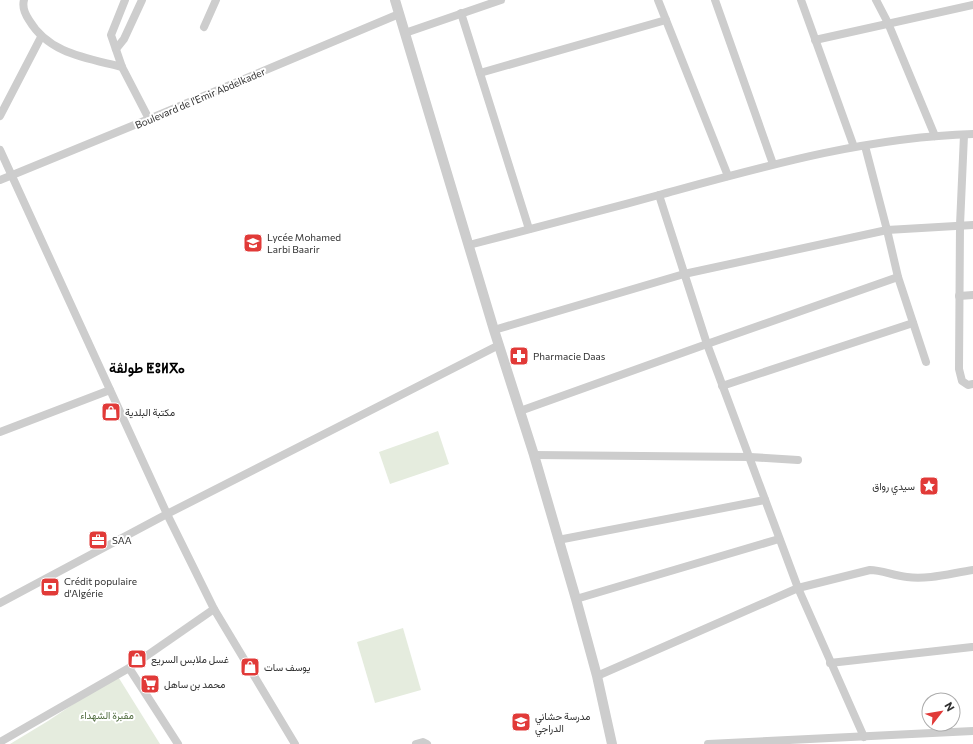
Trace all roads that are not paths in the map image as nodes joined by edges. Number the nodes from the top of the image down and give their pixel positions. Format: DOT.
graph roads {
  1 [pos="24,0"];
  2 [pos="125,0"];
  3 [pos="142,0"];
  4 [pos="216,0"];
  5 [pos="395,0"];
  6 [pos="501,0"];
  7 [pos="658,0"];
  8 [pos="715,0"];
  9 [pos="801,0"];
  10 [pos="876,0"];
  11 [pos="962,3"];
  12 [pos="973,5"];
  13 [pos="461,13"];
  14 [pos="399,14"];
  15 [pos="666,20"];
  16 [pos="888,23"];
  17 [pos="204,26"];
  18 [pos="405,33"];
  19 [pos="112,35"];
  20 [pos="41,37"];
  21 [pos="124,39"];
  22 [pos="815,40"];
  23 [pos="116,49"];
  24 [pos="122,67"];
  25 [pos="480,73"];
  26 [pos="0,116"];
  27 [pos="150,119"];
  28 [pos="973,134"];
  29 [pos="964,135"];
  30 [pos="935,136"];
  31 [pos="865,146"];
  32 [pos="854,147"];
  33 [pos="0,150"];
  34 [pos="773,164"];
  35 [pos="11,176"];
  36 [pos="728,176"];
  37 [pos="0,180"];
  38 [pos="659,195"];
  39 [pos="960,225"];
  40 [pos="973,225"];
  41 [pos="529,229"];
  42 [pos="887,230"];
  43 [pos="469,245"];
  44 [pos="684,274"];
  45 [pos="898,278"];
  46 [pos="973,295"];
  47 [pos="959,296"];
  48 [pos="913,323"];
  49 [pos="494,330"];
  50 [pos="707,344"];
  51 [pos="499,345"];
  52 [pos="926,362"];
  53 [pos="973,384"];
  54 [pos="722,386"];
  55 [pos="110,390"];
  56 [pos="520,411"];
  57 [pos="0,432"];
  58 [pos="534,455"];
  59 [pos="750,457"];
  60 [pos="798,460"];
  61 [pos="765,500"];
  62 [pos="167,514"];
  63 [pos="779,539"];
  64 [pos="558,540"];
  65 [pos="973,570"];
  66 [pos="798,588"];
  67 [pos="576,599"];
  68 [pos="0,603"];
  69 [pos="214,609"];
  70 [pos="972,647"];
  71 [pos="830,663"];
  72 [pos="129,668"];
  73 [pos="597,676"];
  74 [pos="973,731"];
  75 [pos="864,737"];
  76 [pos="891,740"];
  77 [pos="0,742"];
  78 [pos="178,744"];
  79 [pos="295,744"];
  80 [pos="416,744"];
  81 [pos="427,744"];
  82 [pos="612,744"];
  83 [pos="708,744"];
  1 -- 20 [label="street"];
  2 -- 19 [label="street"];
  3 -- 21 [label="street"];
  4 -- 17 [label="street"];
  5 -- 14 [label="street"];
  6 -- 13 [label="street"];
  7 -- 15 [label="street"];
  8 -- 34 [label="street"];
  9 -- 22 [label="street"];
  10 -- 16 [label="street"];
  11 -- 12 [label="street"];
  11 -- 16 [label="street"];
  13 -- 18 [label="street"];
  13 -- 25 [label="street"];
  14 -- 18 [label="street"];
  14 -- 27 [label="street, Boulevard de l'Emir Abdelkader"];
  15 -- 25 [label="street"];
  15 -- 36 [label="street"];
  16 -- 22 [label="street"];
  16 -- 30 [label="street"];
  18 -- 43 [label="street"];
  19 -- 21 [label="street"];
  19 -- 23 [label="street"];
  20 -- 24 [label="street"];
  20 -- 26 [label="street"];
  21 -- 23 [label="street"];
  22 -- 32 [label="street"];
  23 -- 24 [label="street"];
  24 -- 27 [label="street"];
  25 -- 41 [label="street"];
  27 -- 35 [label="street, Boulevard de l'Emir Abdelkader"];
  28 -- 29 [label="street"];
  29 -- 30 [label="street"];
  29 -- 39 [label="street"];
  30 -- 31 [label="street"];
  31 -- 32 [label="street"];
  31 -- 42 [label="street"];
  32 -- 34 [label="street"];
  33 -- 35 [label="street"];
  34 -- 36 [label="street"];
  35 -- 37 [label="street, Boulevard de l'Emir Abdelkader"];
  35 -- 55 [label="street"];
  36 -- 38 [label="street"];
  38 -- 41 [label="street"];
  38 -- 44 [label="street"];
  39 -- 40 [label="street"];
  39 -- 42 [label="street"];
  39 -- 47 [label="street"];
  41 -- 43 [label="street"];
  42 -- 44 [label="street"];
  42 -- 45 [label="street"];
  43 -- 49 [label="street"];
  44 -- 49 [label="street"];
  44 -- 50 [label="street"];
  45 -- 48 [label="street"];
  45 -- 50 [label="street"];
  46 -- 47 [label="street"];
  47 -- 53 [label="street"];
  48 -- 52 [label="street"];
  48 -- 54 [label="street"];
  49 -- 51 [label="street"];
  50 -- 54 [label="street"];
  50 -- 56 [label="street"];
  51 -- 56 [label="street"];
  51 -- 62 [label="street"];
  54 -- 59 [label="street"];
  55 -- 57 [label="street"];
  55 -- 62 [label="street"];
  56 -- 58 [label="street"];
  58 -- 59 [label="street"];
  58 -- 64 [label="street"];
  59 -- 60 [label="street"];
  59 -- 61 [label="street"];
  61 -- 63 [label="street"];
  61 -- 64 [label="street"];
  62 -- 68 [label="street"];
  62 -- 69 [label="street"];
  63 -- 66 [label="street"];
  63 -- 67 [label="street"];
  64 -- 67 [label="street"];
  65 -- 66 [label="street"];
  66 -- 71 [label="street"];
  66 -- 73 [label="street"];
  67 -- 73 [label="street"];
  69 -- 72 [label="street"];
  69 -- 79 [label="street"];
  70 -- 71 [label="street"];
  71 -- 75 [label="street"];
  72 -- 77 [label="street"];
  72 -- 78 [label="street"];
  73 -- 82 [label="street"];
  74 -- 76 [label="street"];
  75 -- 76 [label="street"];
  75 -- 83 [label="street"];
  80 -- 81 [label="street"];
}
